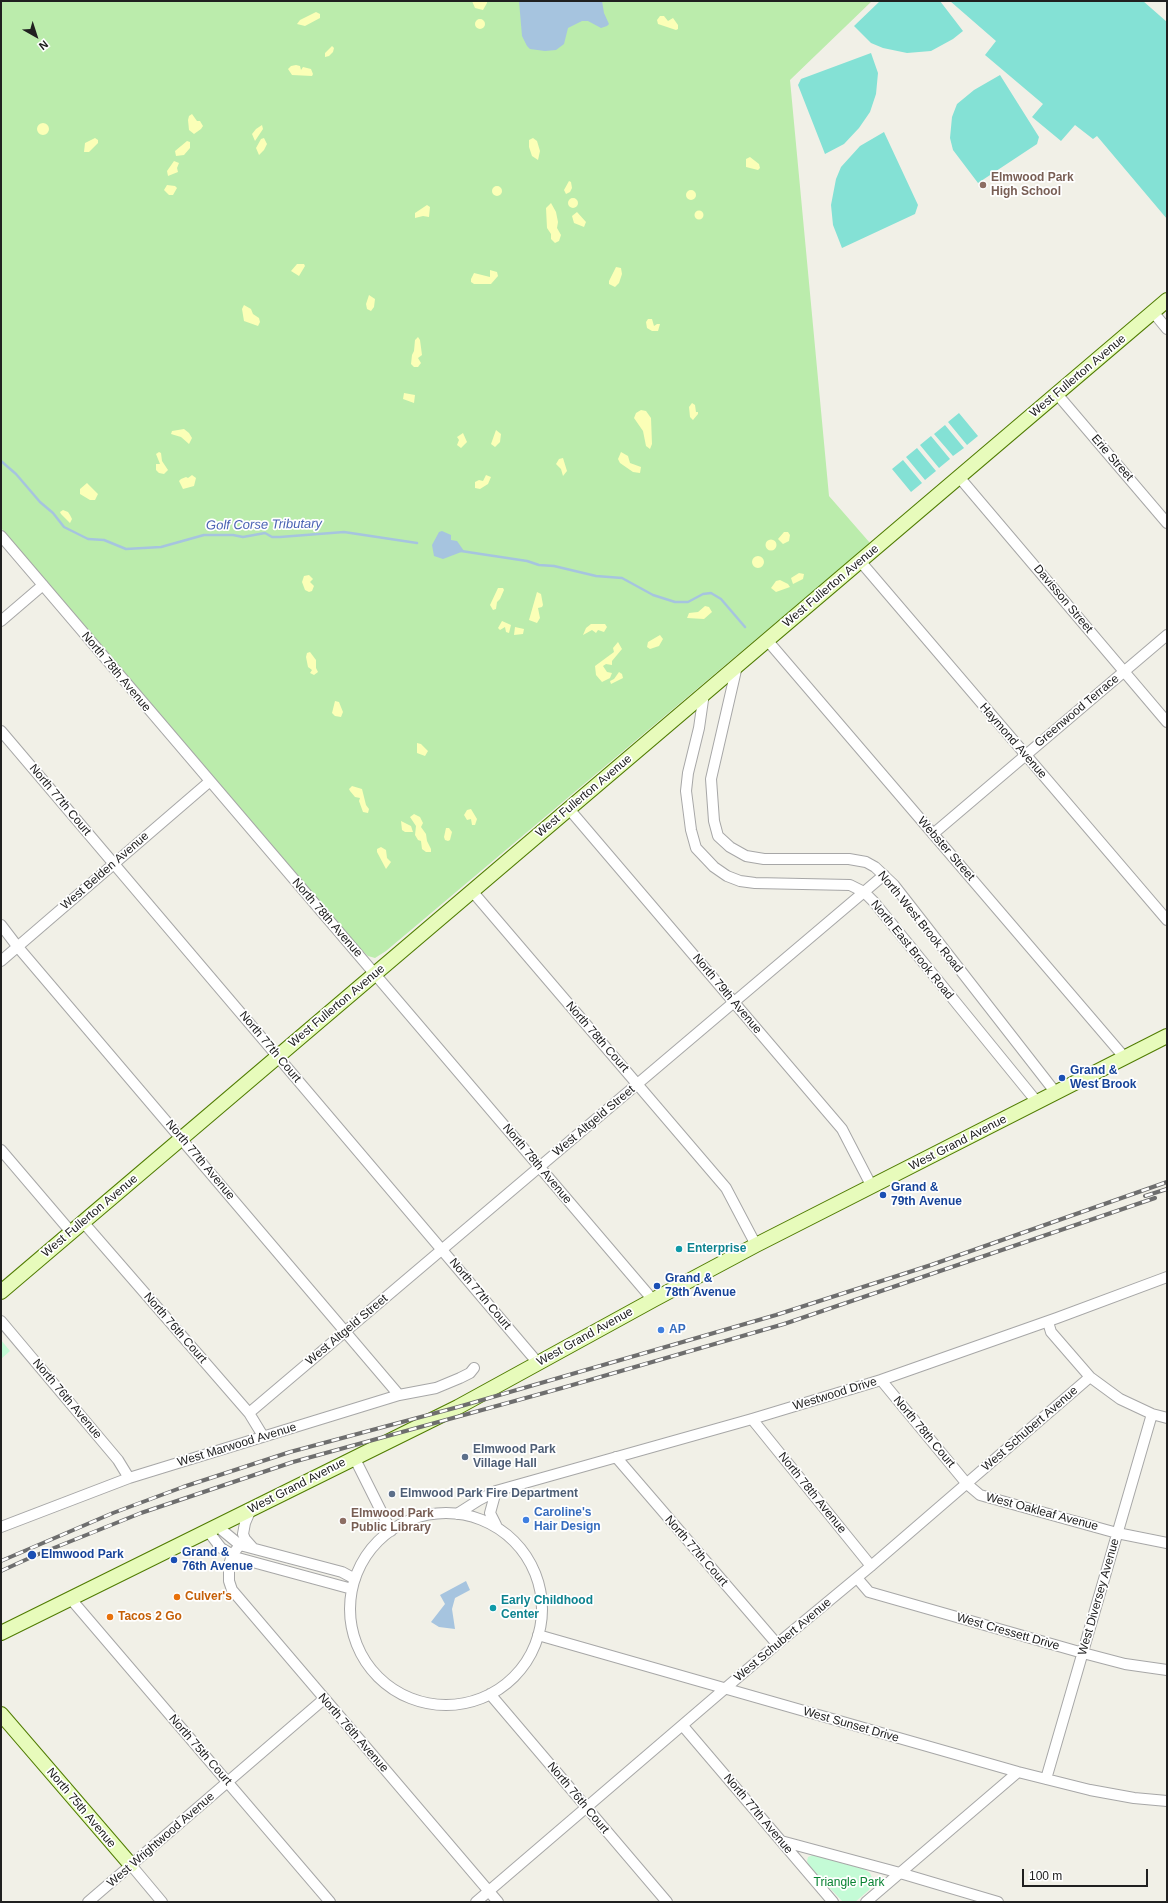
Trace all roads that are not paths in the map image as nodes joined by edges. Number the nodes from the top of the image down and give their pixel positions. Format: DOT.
graph roads {
  1 [pos="1167,300"];
  2 [pos="1152,312"];
  3 [pos="1167,329"];
  4 [pos="1057,394"];
  5 [pos="959,477"];
  6 [pos="1167,523"];
  7 [pos="1,536"];
  8 [pos="860,561"];
  9 [pos="43,585"];
  10 [pos="1,621"];
  11 [pos="1167,635"];
  12 [pos="768,640"];
  13 [pos="737,666"];
  14 [pos="1124,672"];
  15 [pos="704,694"];
  16 [pos="1167,722"];
  17 [pos="1,731"];
  18 [pos="1026,755"];
  19 [pos="209,782"];
  20 [pos="569,809"];
  21 [pos="933,834"];
  22 [pos="113,863"];
  23 [pos="884,875"];
  24 [pos="472,891"];
  25 [pos="864,892"];
  26 [pos="1167,920"];
  27 [pos="1,925"];
  28 [pos="17,946"];
  29 [pos="1,961"];
  30 [pos="375,974"];
  31 [pos="734,1002"];
  32 [pos="1167,1036"];
  33 [pos="278,1056"];
  34 [pos="1125,1058"];
  35 [pos="637,1084"];
  36 [pos="1056,1093"];
  37 [pos="1037,1102"];
  38 [pos="181,1138"];
  39 [pos="1,1150"];
  40 [pos="540,1167"];
  41 [pos="872,1187"];
  42 [pos="83,1222"];
  43 [pos="71,1232"];
  44 [pos="756,1246"];
  45 [pos="442,1250"];
  46 [pos="1167,1277"];
  47 [pos="1,1292"];
  48 [pos="653,1300"];
  49 [pos="1,1321"];
  50 [pos="1048,1322"];
  51 [pos="346,1331"];
  52 [pos="538,1363"];
  53 [pos="474,1368"];
  54 [pos="1090,1377"];
  55 [pos="881,1380"];
  56 [pos="398,1396"];
  57 [pos="249,1413"];
  58 [pos="1152,1414"];
  59 [pos="1167,1418"];
  60 [pos="752,1419"];
  61 [pos="263,1436"];
  62 [pos="354,1457"];
  63 [pos="616,1458"];
  64 [pos="129,1478"];
  65 [pos="967,1484"];
  66 [pos="496,1491"];
  67 [pos="251,1509"];
  68 [pos="457,1514"];
  69 [pos="3,1522"];
  70 [pos="496,1525"];
  71 [pos="213,1528"];
  72 [pos="391,1531"];
  73 [pos="1117,1533"];
  74 [pos="1167,1543"];
  75 [pos="240,1545"];
  76 [pos="253,1548"];
  77 [pos="232,1555"];
  78 [pos="871,1566"];
  79 [pos="857,1578"];
  80 [pos="355,1579"];
  81 [pos="352,1590"];
  82 [pos="70,1598"];
  83 [pos="1,1633"];
  84 [pos="538,1635"];
  85 [pos="777,1644"];
  86 [pos="1084,1653"];
  87 [pos="1167,1670"];
  88 [pos="725,1689"];
  89 [pos="490,1694"];
  90 [pos="324,1699"];
  91 [pos="1,1714"];
  92 [pos="683,1726"];
  93 [pos="1018,1772"];
  94 [pos="1046,1779"];
  95 [pos="228,1782"];
  96 [pos="1167,1801"];
  97 [pos="587,1808"];
  98 [pos="781,1841"];
  99 [pos="131,1865"];
  100 [pos="900,1873"];
  101 [pos="489,1891"];
  102 [pos="88,1902"];
  103 [pos="162,1902"];
  104 [pos="330,1902"];
  105 [pos="476,1902"];
  106 [pos="498,1902"];
  107 [pos="667,1902"];
  108 [pos="833,1902"];
  109 [pos="866,1902"];
  110 [pos="998,1902"];
  1 -- 2 [label="street, West Fullerton Avenue"];
  2 -- 3 [label="street"];
  2 -- 4 [label="street, West Fullerton Avenue"];
  4 -- 5 [label="street, West Fullerton Avenue"];
  4 -- 6 [label="street, Erie Street"];
  5 -- 8 [label="street, West Fullerton Avenue"];
  5 -- 14 [label="street, Davisson Street"];
  7 -- 9 [label="street, North 78th Avenue"];
  8 -- 12 [label="street, West Fullerton Avenue"];
  8 -- 18 [label="street, Haymond Avenue"];
  9 -- 10 [label="street"];
  9 -- 19 [label="street, North 78th Avenue"];
  11 -- 14 [label="street, Greenwood Terrace"];
  12 -- 13 [label="street, West Fullerton Avenue"];
  12 -- 21 [label="street, Webster Street"];
  13 -- 15 [label="street, West Fullerton Avenue"];
  13 -- 23 [label="street, North West Brook Road"];
  14 -- 16 [label="street, Davisson Street"];
  14 -- 18 [label="street, Greenwood Terrace"];
  15 -- 20 [label="street, West Fullerton Avenue"];
  15 -- 25 [label="street, North East Brook Road"];
  17 -- 22 [label="street, North 77th Court"];
  18 -- 21 [label="street, Greenwood Terrace"];
  18 -- 26 [label="street, Haymond Avenue"];
  19 -- 22 [label="street, West Belden Avenue"];
  19 -- 30 [label="street, North 78th Avenue"];
  20 -- 24 [label="street, West Fullerton Avenue"];
  20 -- 31 [label="street, North 79th Avenue"];
  21 -- 34 [label="street, Webster Street"];
  22 -- 28 [label="street, West Belden Avenue"];
  22 -- 33 [label="street, North 77th Court"];
  23 -- 25 [label="street, West Altgeld Street"];
  23 -- 36 [label="street, North West Brook Road"];
  24 -- 30 [label="street, West Fullerton Avenue"];
  24 -- 35 [label="street, North 78th Court"];
  25 -- 31 [label="street, West Altgeld Street"];
  25 -- 37 [label="street, North East Brook Road"];
  27 -- 28 [label="street, North 77th Avenue"];
  28 -- 29 [label="street, West Belden Avenue"];
  28 -- 38 [label="street, North 77th Avenue"];
  30 -- 33 [label="street, West Fullerton Avenue"];
  30 -- 40 [label="street, North 78th Avenue"];
  31 -- 35 [label="street, West Altgeld Street"];
  31 -- 41 [label="street, North 79th Avenue"];
  32 -- 34 [label="street, West Grand Avenue"];
  33 -- 38 [label="street, West Fullerton Avenue"];
  33 -- 45 [label="street, North 77th Court"];
  34 -- 36 [label="street, West Grand Avenue"];
  35 -- 40 [label="street, West Altgeld Street"];
  35 -- 44 [label="street, North 78th Court"];
  36 -- 37 [label="street, West Grand Avenue"];
  37 -- 41 [label="street, West Grand Avenue"];
  38 -- 42 [label="street, West Fullerton Avenue"];
  38 -- 51 [label="street, North 77th Avenue"];
  39 -- 43 [label="street"];
  40 -- 45 [label="street, West Altgeld Street"];
  40 -- 48 [label="street, North 78th Avenue"];
  41 -- 44 [label="street, West Grand Avenue"];
  42 -- 43 [label="street, West Fullerton Avenue"];
  42 -- 57 [label="street, North 76th Court"];
  43 -- 47 [label="street, West Fullerton Avenue"];
  44 -- 48 [label="street, West Grand Avenue"];
  45 -- 51 [label="street, West Altgeld Street"];
  45 -- 52 [label="street, North 77th Court"];
  46 -- 50 [label="street, Westwood Drive"];
  48 -- 52 [label="street, West Grand Avenue"];
  49 -- 64 [label="street, North 76th Avenue"];
  50 -- 54 [label="street"];
  50 -- 55 [label="street, Westwood Drive"];
  51 -- 56 [label="street, North 77th Avenue"];
  51 -- 57 [label="street, West Altgeld Street"];
  52 -- 62 [label="street, West Grand Avenue"];
  53 -- 56 [label="street, West Marwood Avenue"];
  54 -- 58 [label="street"];
  54 -- 65 [label="street, West Schubert Avenue"];
  55 -- 60 [label="street, Westwood Drive"];
  55 -- 65 [label="street, North 78th Court"];
  56 -- 61 [label="street, West Marwood Avenue"];
  57 -- 61 [label="street, North 76th Court"];
  58 -- 59 [label="street"];
  58 -- 73 [label="street, West Diversey Avenue"];
  60 -- 63 [label="street, Westwood Drive"];
  60 -- 78 [label="street, North 78th Avenue"];
  61 -- 64 [label="street, West Marwood Avenue"];
  62 -- 67 [label="street, West Grand Avenue"];
  62 -- 72 [label="street"];
  63 -- 66 [label="street, Westwood Drive"];
  63 -- 85 [label="street, North 77th Court"];
  64 -- 69 [label="street, West Marwood Avenue"];
  65 -- 73 [label="street, West Oakleaf Avenue"];
  65 -- 78 [label="street, West Schubert Avenue"];
  66 -- 68 [label="street, Westwood Drive"];
  66 -- 70 [label="street"];
  67 -- 71 [label="street, West Grand Avenue"];
  67 -- 76 [label="street"];
  68 -- 70 [label="street"];
  68 -- 72 [label="street"];
  70 -- 84 [label="street"];
  71 -- 75 [label="street"];
  71 -- 77 [label="street"];
  71 -- 82 [label="street, West Grand Avenue"];
  72 -- 80 [label="street"];
  73 -- 74 [label="street, West Oakleaf Avenue"];
  73 -- 86 [label="street, West Diversey Avenue"];
  75 -- 76 [label="street"];
  75 -- 77 [label="street, North 76th Avenue"];
  76 -- 80 [label="street"];
  77 -- 81 [label="street"];
  77 -- 90 [label="street, North 76th Avenue"];
  78 -- 79 [label="street, West Schubert Avenue"];
  79 -- 85 [label="street, West Schubert Avenue"];
  79 -- 86 [label="street, West Cressett Drive"];
  80 -- 81 [label="street"];
  81 -- 89 [label="street"];
  82 -- 83 [label="street, West Grand Avenue"];
  82 -- 95 [label="street, North 75th Court"];
  84 -- 88 [label="street, West Sunset Drive"];
  84 -- 89 [label="street"];
  85 -- 88 [label="street, West Schubert Avenue"];
  86 -- 87 [label="street, West Cressett Drive"];
  86 -- 94 [label="street, West Diversey Avenue"];
  88 -- 92 [label="street, West Schubert Avenue"];
  88 -- 93 [label="street, West Sunset Drive"];
  89 -- 97 [label="street, North 76th Court"];
  90 -- 95 [label="street, West Wrightwood Avenue"];
  90 -- 101 [label="street, North 76th Avenue"];
  91 -- 99 [label="street, North 75th Avenue"];
  92 -- 97 [label="street, West Schubert Avenue"];
  92 -- 98 [label="street, North 77th Avenue"];
  93 -- 94 [label="street, West Sunset Drive"];
  93 -- 100 [label="street"];
  94 -- 96 [label="street, West Sunset Drive"];
  95 -- 99 [label="street, West Wrightwood Avenue"];
  95 -- 104 [label="street, North 75th Court"];
  97 -- 101 [label="street, West Schubert Avenue"];
  97 -- 107 [label="street, North 76th Court"];
  98 -- 100 [label="street"];
  98 -- 108 [label="street, North 77th Avenue"];
  99 -- 102 [label="street, West Wrightwood Avenue"];
  99 -- 103 [label="street, North 75th Avenue"];
  100 -- 109 [label="street"];
  100 -- 110 [label="street"];
  101 -- 105 [label="street, West Schubert Avenue"];
  101 -- 106 [label="street, North 76th Avenue"];
}
